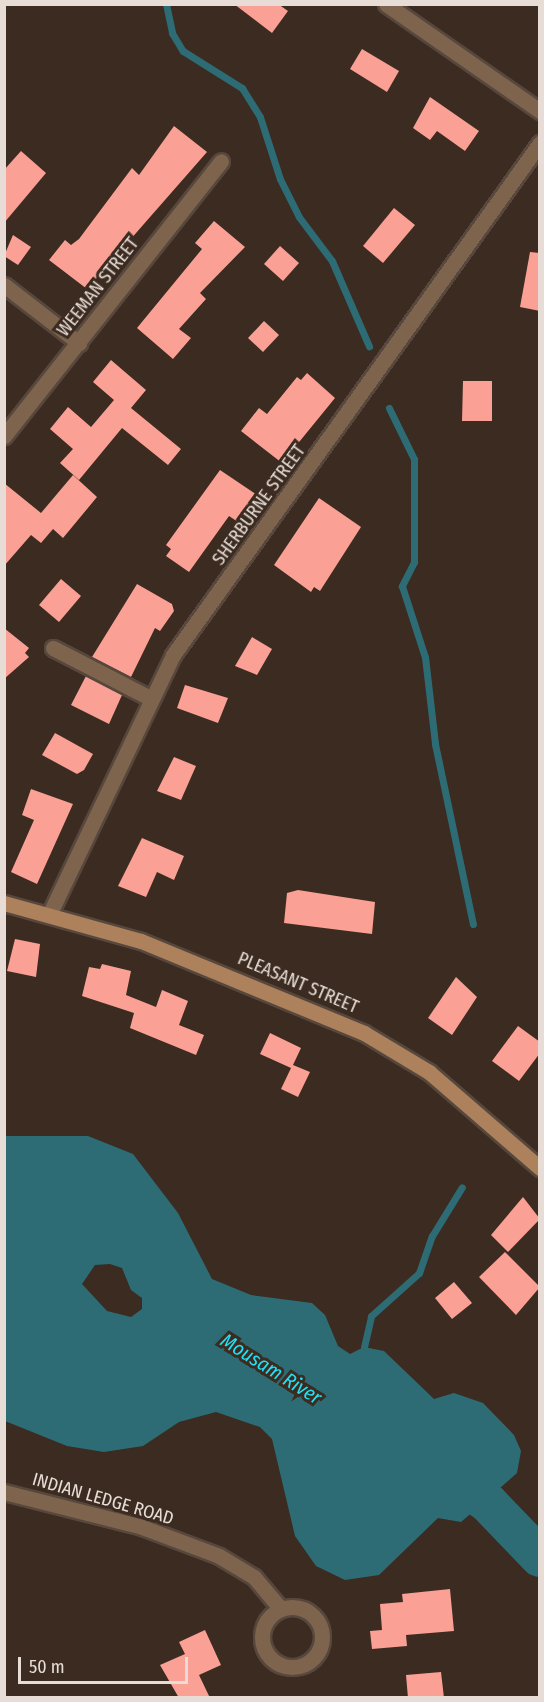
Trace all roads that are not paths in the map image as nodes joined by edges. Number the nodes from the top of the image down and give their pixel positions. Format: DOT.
graph roads {
  1 [pos="386,4"];
  2 [pos="540,111"];
  3 [pos="540,143"];
  4 [pos="221,161"];
  5 [pos="4,285"];
  6 [pos="79,343"];
  7 [pos="4,436"];
  8 [pos="53,648"];
  9 [pos="150,698"];
  10 [pos="4,903"];
  11 [pos="50,913"];
  12 [pos="540,1168"];
  13 [pos="4,1492"];
  14 [pos="278,1606"];
  1 -- 2 [label="street"];
  3 -- 9 [label="street, SHERBURNE STREET"];
  4 -- 6 [label="street, WEEMAN STREET"];
  5 -- 6 [label="street"];
  6 -- 7 [label="street, WEEMAN STREET"];
  8 -- 9 [label="street"];
  9 -- 11 [label="street, SHERBURNE STREET"];
  10 -- 11 [label="main road, PLEASANT STREET"];
  11 -- 12 [label="main road, PLEASANT STREET"];
  13 -- 14 [label="street, INDIAN LEDGE ROAD"];
  14 -- 14 [label="street"];
}
